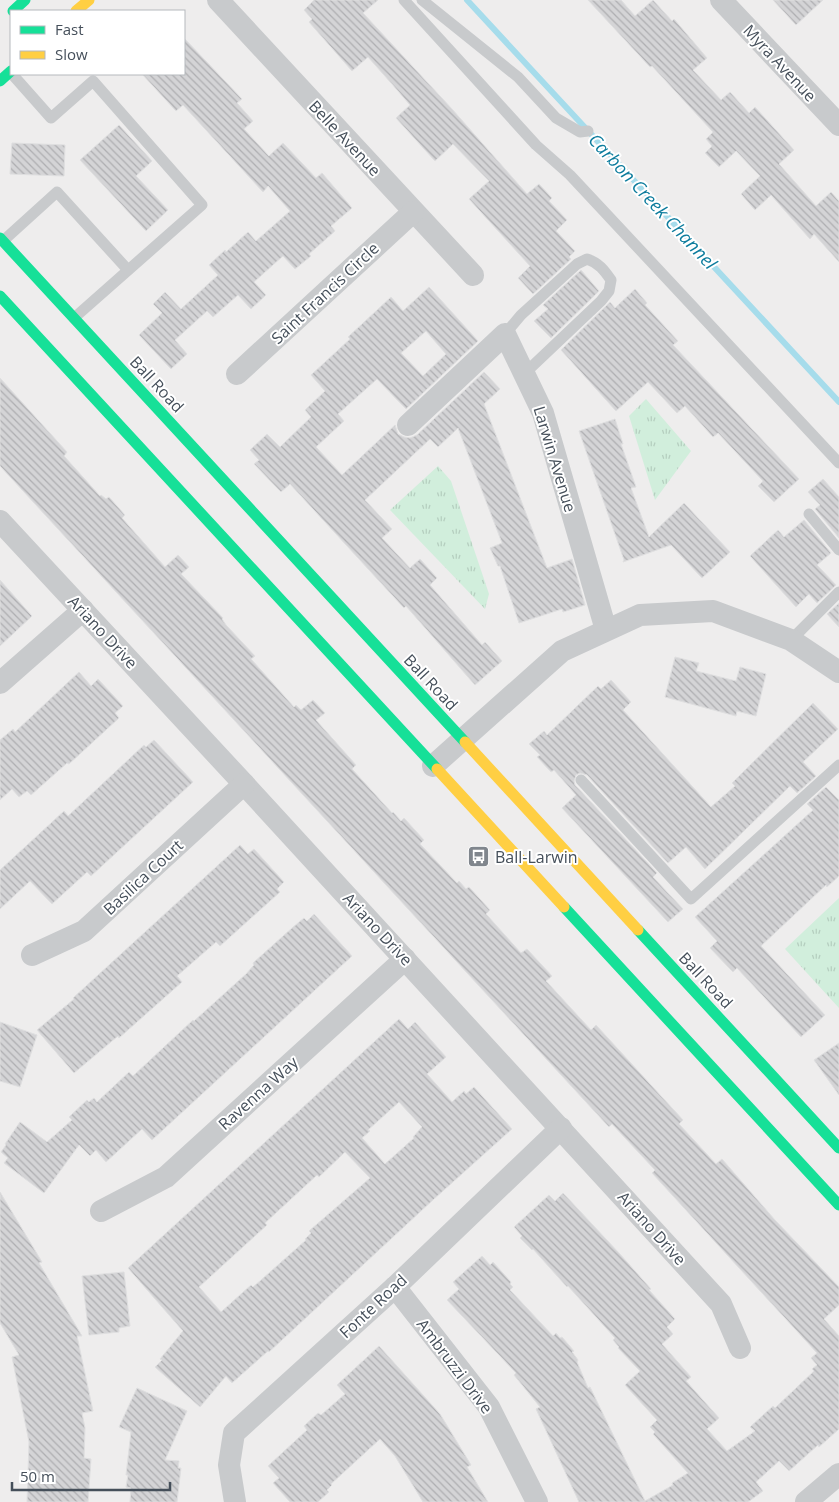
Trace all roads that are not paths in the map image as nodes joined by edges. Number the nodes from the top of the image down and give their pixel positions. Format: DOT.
graph roads {
  1 [pos="25,0"];
  2 [pos="89,0"];
  3 [pos="218,0"];
  4 [pos="404,0"];
  5 [pos="422,0"];
  6 [pos="721,0"];
  7 [pos="14,10"];
  8 [pos="34,10"];
  9 [pos="77,10"];
  10 [pos="10,73"];
  11 [pos="14,75"];
  12 [pos="0,81"];
  13 [pos="839,125"];
  14 [pos="588,131"];
  15 [pos="413,212"];
  16 [pos="2,240"];
  17 [pos="128,270"];
  18 [pos="473,275"];
  19 [pos="0,296"];
  20 [pos="74,318"];
  21 [pos="505,334"];
  22 [pos="236,374"];
  23 [pos="524,374"];
  24 [pos="408,425"];
  25 [pos="839,463"];
  26 [pos="809,514"];
  27 [pos="0,521"];
  28 [pos="839,550"];
  29 [pos="839,592"];
  30 [pos="83,610"];
  31 [pos="606,630"];
  32 [pos="791,640"];
  33 [pos="839,672"];
  34 [pos="0,683"];
  35 [pos="462,740"];
  36 [pos="839,765"];
  37 [pos="433,766"];
  38 [pos="581,780"];
  39 [pos="244,784"];
  40 [pos="32,956"];
  41 [pos="405,959"];
  42 [pos="561,1128"];
  43 [pos="839,1148"];
  44 [pos="839,1205"];
  45 [pos="101,1211"];
  46 [pos="395,1287"];
  47 [pos="740,1348"];
  48 [pos="839,1474"];
  49 [pos="235,1502"];
  50 [pos="538,1502"];
  51 [pos="806,1502"];
  1 -- 7 [label="main road"];
  1 -- 8 [label="lane"];
  2 -- 9 [label="main road"];
  3 -- 15 [label="street, Belle Avenue"];
  4 -- 25 [label="lane"];
  5 -- 14 [label="lane"];
  6 -- 13 [label="street, Myra Avenue"];
  10 -- 12 [label="main road"];
  11 -- 17 [label="lane"];
  15 -- 18 [label="street, Belle Avenue"];
  15 -- 22 [label="street, Saint Francis Circle"];
  16 -- 17 [label="lane"];
  16 -- 20 [label="main road, Ball Road"];
  17 -- 20 [label="lane"];
  19 -- 37 [label="main road"];
  20 -- 35 [label="main road, Ball Road"];
  21 -- 23 [label="street, Larwin Avenue"];
  21 -- 23 [label="lane"];
  21 -- 24 [label="street"];
  23 -- 31 [label="street, Larwin Avenue"];
  26 -- 28 [label="lane"];
  27 -- 30 [label="street, Ariano Drive"];
  29 -- 32 [label="lane"];
  30 -- 34 [label="street"];
  30 -- 39 [label="street, Ariano Drive"];
  31 -- 32 [label="street"];
  31 -- 35 [label="street"];
  32 -- 33 [label="street"];
  35 -- 37 [label="street"];
  35 -- 43 [label="main road, Ball Road"];
  36 -- 38 [label="lane"];
  37 -- 44 [label="main road"];
  39 -- 40 [label="street, Basilica Court"];
  39 -- 41 [label="street, Ariano Drive"];
  41 -- 42 [label="street, Ariano Drive"];
  41 -- 45 [label="street, Ravenna Way"];
  42 -- 46 [label="street, Fonte Road"];
  42 -- 47 [label="street, Ariano Drive"];
  46 -- 49 [label="street, Fonte Road"];
  46 -- 50 [label="street, Ambruzzi Drive"];
  48 -- 51 [label="street"];
}
